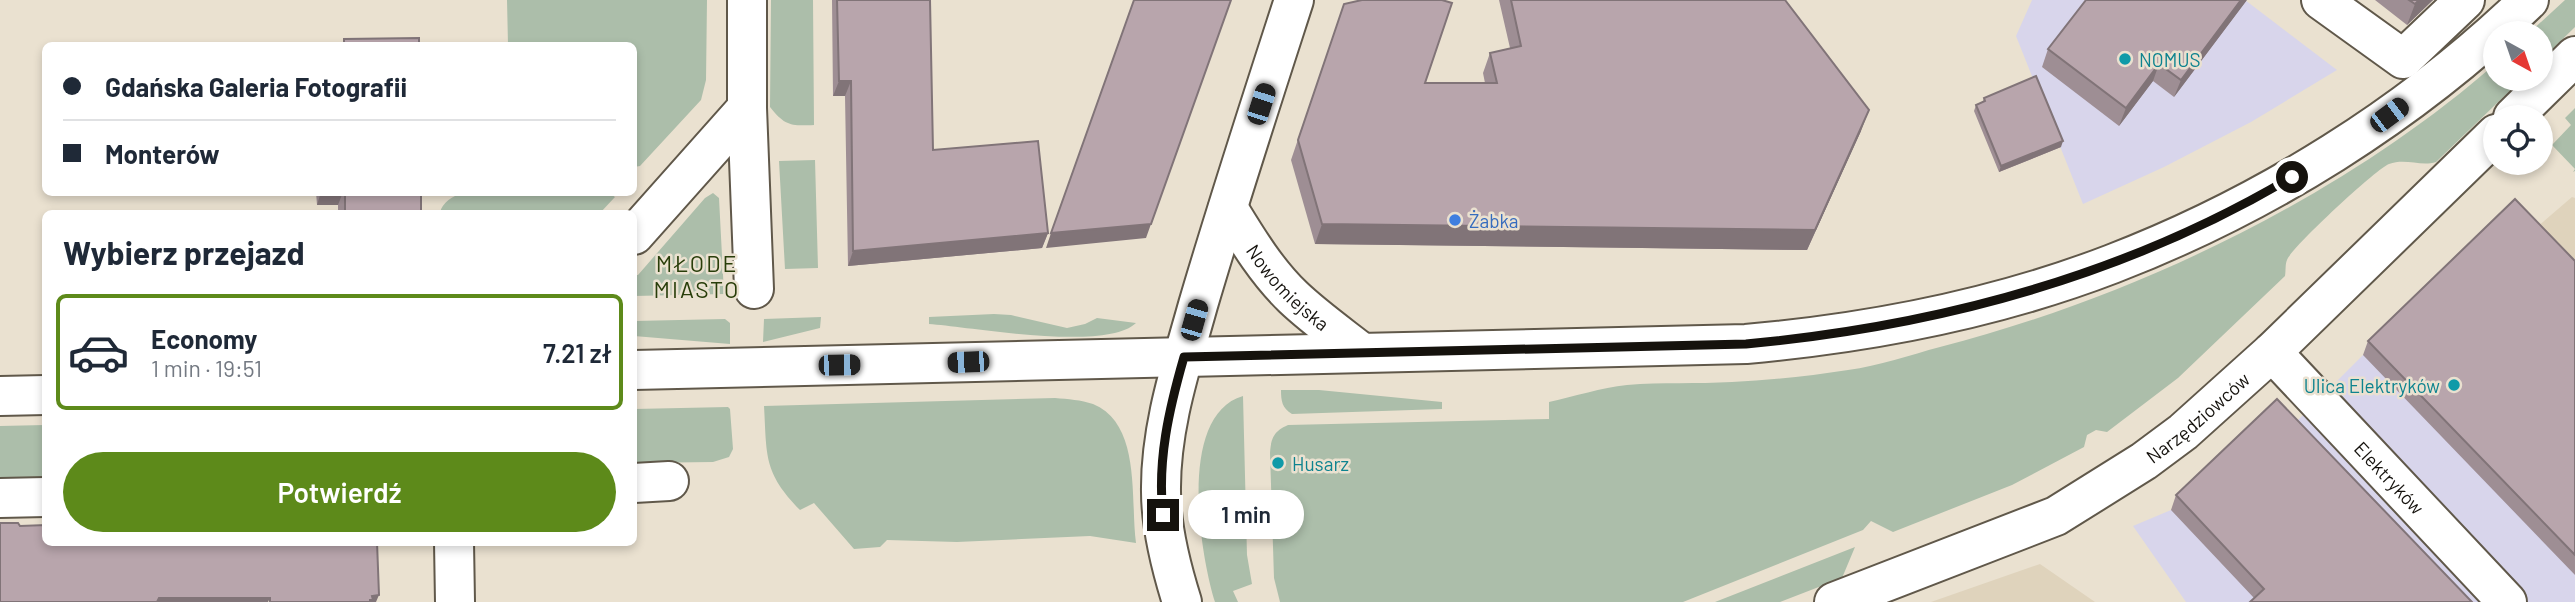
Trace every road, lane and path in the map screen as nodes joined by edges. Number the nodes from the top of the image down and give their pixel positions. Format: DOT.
graph roads {
  1 [pos="747,0"];
  2 [pos="1294,0"];
  3 [pos="2321,0"];
  4 [pos="2465,0"];
  5 [pos="2529,0"];
  6 [pos="2575,56"];
  7 [pos="2525,105"];
  8 [pos="747,108"];
  9 [pos="2483,147"];
  10 [pos="1228,208"];
  11 [pos="637,231"];
  12 [pos="754,289"];
  13 [pos="1361,352"];
  14 [pos="2272,352"];
  15 [pos="1184,357"];
  16 [pos="637,370"];
  17 [pos="42,395"];
  18 [pos="0,396"];
  19 [pos="42,497"];
  20 [pos="0,498"];
  21 [pos="454,546"];
  22 [pos="455,602"];
  23 [pos="1182,602"];
  24 [pos="1834,602"];
  25 [pos="2507,602"];
  1 -- 8 [label="street"];
  2 -- 10 [label="street, Nowomiejska"];
  3 -- 4 [label="street"];
  5 -- 13 [label="street"];
  6 -- 7 [label="street"];
  8 -- 11 [label="street"];
  8 -- 12 [label="street"];
  9 -- 14 [label="street, Narzędziowców"];
  10 -- 13 [label="street, Nowomiejska"];
  10 -- 15 [label="street, Nowomiejska"];
  13 -- 15 [label="street"];
  14 -- 24 [label="street, Narzędziowców"];
  14 -- 25 [label="street, Elektryków"];
  15 -- 16 [label="street"];
  15 -- 23 [label="street, Nowomiejska"];
  17 -- 18 [label="street"];
  19 -- 20 [label="street"];
  21 -- 22 [label="street"];
}
